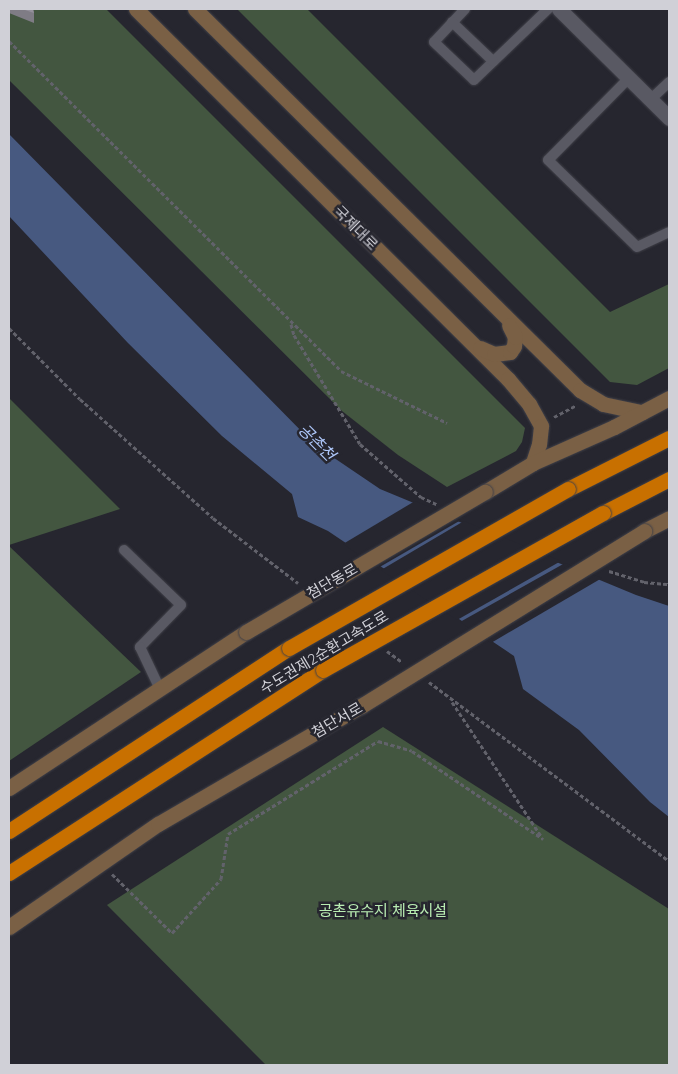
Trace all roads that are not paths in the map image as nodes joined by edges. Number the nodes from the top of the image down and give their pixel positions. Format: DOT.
graph roads {
  1 [pos="136,9"];
  2 [pos="195,9"];
  3 [pos="465,9"];
  4 [pos="548,9"];
  5 [pos="559,9"];
  6 [pos="452,22"];
  7 [pos="493,61"];
  8 [pos="629,78"];
  9 [pos="669,82"];
  10 [pos="651,100"];
  11 [pos="669,118"];
  12 [pos="669,232"];
  13 [pos="501,314"];
  14 [pos="474,346"];
  15 [pos="669,398"];
  16 [pos="642,412"];
  17 [pos="669,438"];
  18 [pos="533,463"];
  19 [pos="669,479"];
  20 [pos="669,518"];
  21 [pos="124,550"];
  22 [pos="159,688"];
  23 [pos="9,788"];
  24 [pos="9,831"];
  25 [pos="9,873"];
  26 [pos="9,928"];
  1 -- 14 [label="main road, 국제대로"];
  2 -- 13 [label="main road"];
  3 -- 6 [label="lane"];
  4 -- 7 [label="lane"];
  5 -- 8 [label="street"];
  6 -- 7 [label="lane"];
  6 -- 7 [label="lane"];
  8 -- 10 [label="street"];
  8 -- 12 [label="lane"];
  9 -- 10 [label="lane"];
  10 -- 11 [label="street"];
  13 -- 14 [label="main road"];
  13 -- 16 [label="main road"];
  14 -- 18 [label="main road, 국제대로"];
  15 -- 16 [label="main road, 첨단동로"];
  16 -- 18 [label="main road, 첨단동로"];
  17 -- 24 [label="highway, 수도권제2순환고속도로, bridge"];
  18 -- 22 [label="main road, 첨단동로, bridge"];
  19 -- 25 [label="highway, 수도권제2순환고속도로, bridge"];
  20 -- 26 [label="main road, 첨단서로, bridge"];
  21 -- 22 [label="lane"];
  22 -- 23 [label="main road, 첨단동로"];
}
